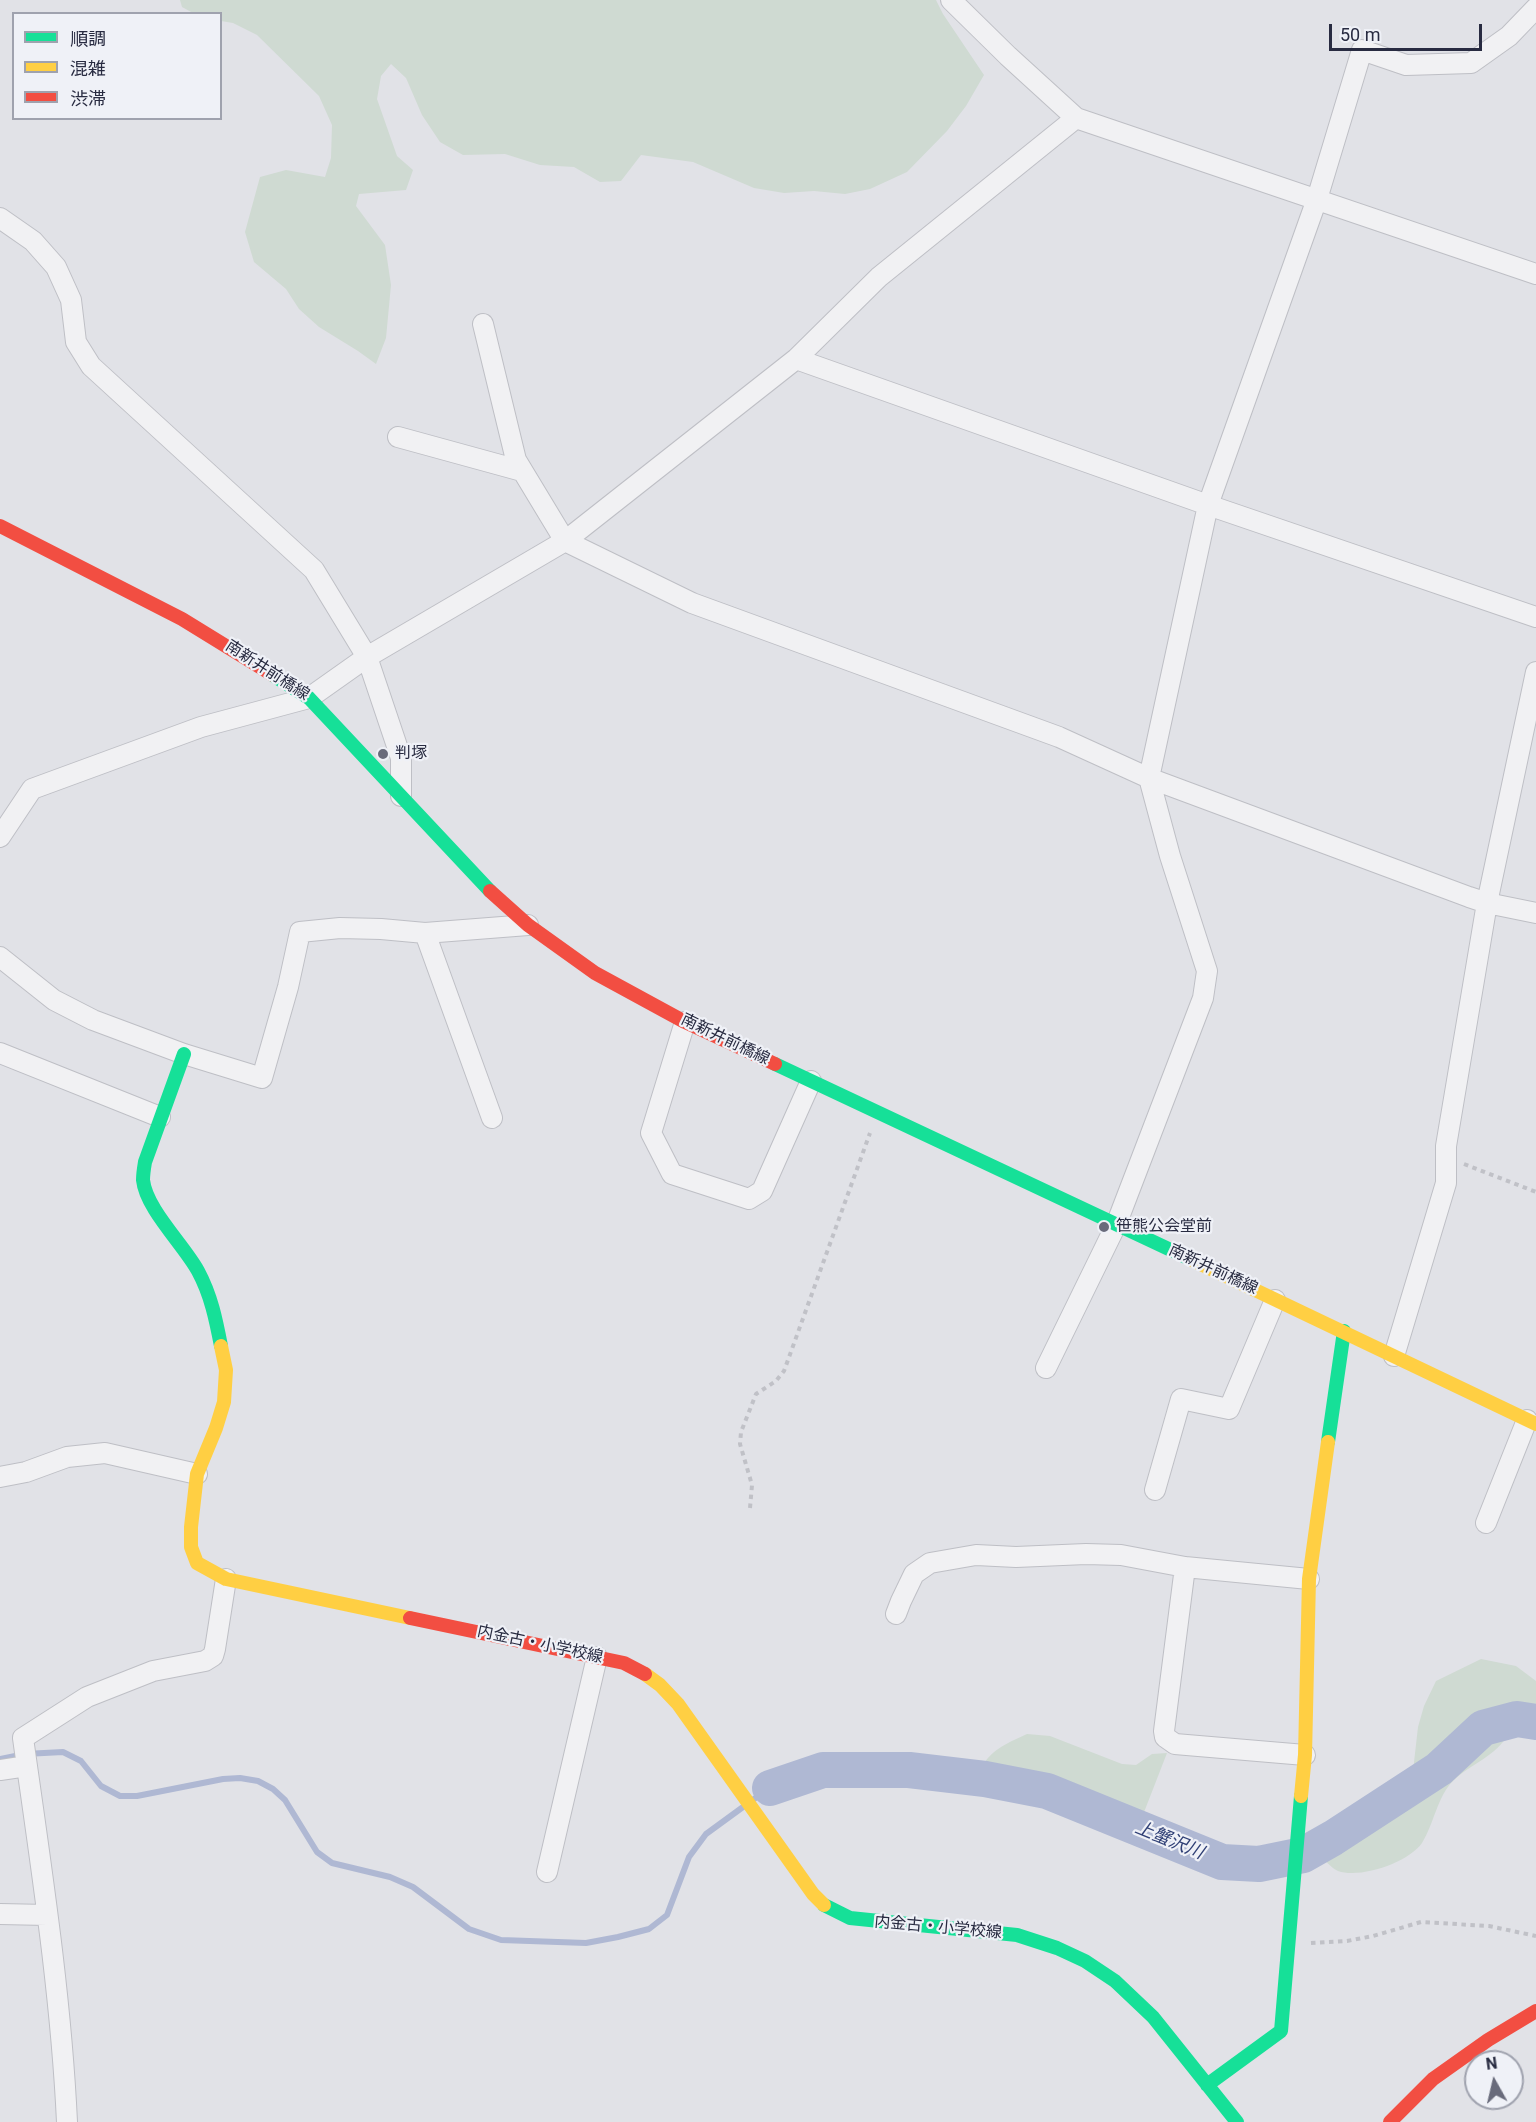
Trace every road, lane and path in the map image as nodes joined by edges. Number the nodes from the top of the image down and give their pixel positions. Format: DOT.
graph roads {
  1 [pos="951,0"];
  2 [pos="1536,8"];
  3 [pos="1076,118"];
  4 [pos="1317,199"];
  5 [pos="0,218"];
  6 [pos="1536,274"];
  7 [pos="483,324"];
  8 [pos="796,359"];
  9 [pos="398,437"];
  10 [pos="522,471"];
  11 [pos="1208,505"];
  12 [pos="0,526"];
  13 [pos="565,541"];
  14 [pos="1536,617"];
  15 [pos="367,657"];
  16 [pos="1536,672"];
  17 [pos="309,698"];
  18 [pos="1149,778"];
  19 [pos="401,796"];
  20 [pos="0,837"];
  21 [pos="1487,903"];
  22 [pos="1536,914"];
  23 [pos="528,925"];
  24 [pos="425,933"];
  25 [pos="0,957"];
  26 [pos="685,1022"];
  27 [pos="0,1053"];
  28 [pos="184,1054"];
  29 [pos="811,1081"];
  30 [pos="877,1112"];
  31 [pos="160,1117"];
  32 [pos="492,1118"];
  33 [pos="1446,1157"];
  34 [pos="1536,1192"];
  35 [pos="1116,1225"];
  36 [pos="1275,1300"];
  37 [pos="1344,1331"];
  38 [pos="1394,1356"];
  39 [pos="1046,1368"];
  40 [pos="1531,1422"];
  41 [pos="197,1474"];
  42 [pos="0,1477"];
  43 [pos="1155,1490"];
  44 [pos="750,1508"];
  45 [pos="1486,1523"];
  46 [pos="1185,1567"];
  47 [pos="226,1579"];
  48 [pos="1309,1579"];
  49 [pos="896,1614"];
  50 [pos="597,1657"];
  51 [pos="1305,1755"];
  52 [pos="27,1766"];
  53 [pos="0,1770"];
  54 [pos="547,1872"];
  55 [pos="0,1914"];
  56 [pos="47,1915"];
  57 [pos="1536,1936"];
  58 [pos="1290,1939"];
  59 [pos="1536,2011"];
  60 [pos="1207,2085"];
  61 [pos="67,2122"];
  62 [pos="1237,2122"];
  63 [pos="1390,2122"];
  1 -- 3 [label="street"];
  2 -- 4 [label="street"];
  3 -- 4 [label="street"];
  3 -- 8 [label="street"];
  4 -- 6 [label="street"];
  4 -- 11 [label="street"];
  5 -- 15 [label="street"];
  7 -- 10 [label="street"];
  8 -- 11 [label="street"];
  8 -- 13 [label="street"];
  9 -- 10 [label="street"];
  10 -- 13 [label="street"];
  11 -- 14 [label="street"];
  11 -- 18 [label="street"];
  12 -- 17 [label="street, 南新井前橋線"];
  13 -- 15 [label="street"];
  13 -- 18 [label="street"];
  15 -- 17 [label="street"];
  15 -- 19 [label="street"];
  16 -- 21 [label="street"];
  17 -- 19 [label="street, 南新井前橋線"];
  17 -- 20 [label="street"];
  18 -- 21 [label="street"];
  18 -- 35 [label="street"];
  19 -- 23 [label="street, 南新井前橋線"];
  21 -- 22 [label="street"];
  21 -- 33 [label="street"];
  23 -- 24 [label="street"];
  23 -- 26 [label="street, 南新井前橋線"];
  24 -- 28 [label="street"];
  24 -- 32 [label="street"];
  25 -- 28 [label="street"];
  26 -- 29 [label="street, 南新井前橋線"];
  26 -- 29 [label="street"];
  27 -- 31 [label="street"];
  28 -- 31 [label="street, 内金古・小学校線"];
  29 -- 30 [label="street, 南新井前橋線"];
  30 -- 35 [label="street, 南新井前橋線"];
  30 -- 44 [label="path"];
  31 -- 41 [label="street, 内金古・小学校線"];
  33 -- 34 [label="path"];
  33 -- 38 [label="street"];
  35 -- 36 [label="street, 南新井前橋線"];
  35 -- 39 [label="street"];
  36 -- 37 [label="street, 南新井前橋線"];
  36 -- 43 [label="street"];
  37 -- 38 [label="street, 南新井前橋線"];
  37 -- 48 [label="street"];
  38 -- 40 [label="street, 南新井前橋線"];
  40 -- 45 [label="street"];
  41 -- 42 [label="street"];
  41 -- 47 [label="street, 内金古・小学校線"];
  46 -- 48 [label="street"];
  46 -- 49 [label="street"];
  46 -- 51 [label="street"];
  47 -- 50 [label="street, 内金古・小学校線"];
  47 -- 52 [label="street"];
  48 -- 51 [label="street"];
  50 -- 54 [label="street"];
  50 -- 60 [label="street, 内金古・小学校線"];
  51 -- 58 [label="street"];
  52 -- 53 [label="street"];
  52 -- 56 [label="street"];
  55 -- 56 [label="street"];
  56 -- 61 [label="street"];
  57 -- 58 [label="path"];
  58 -- 60 [label="street"];
  59 -- 63 [label="street"];
  60 -- 62 [label="street, 内金古・小学校線"];
}
